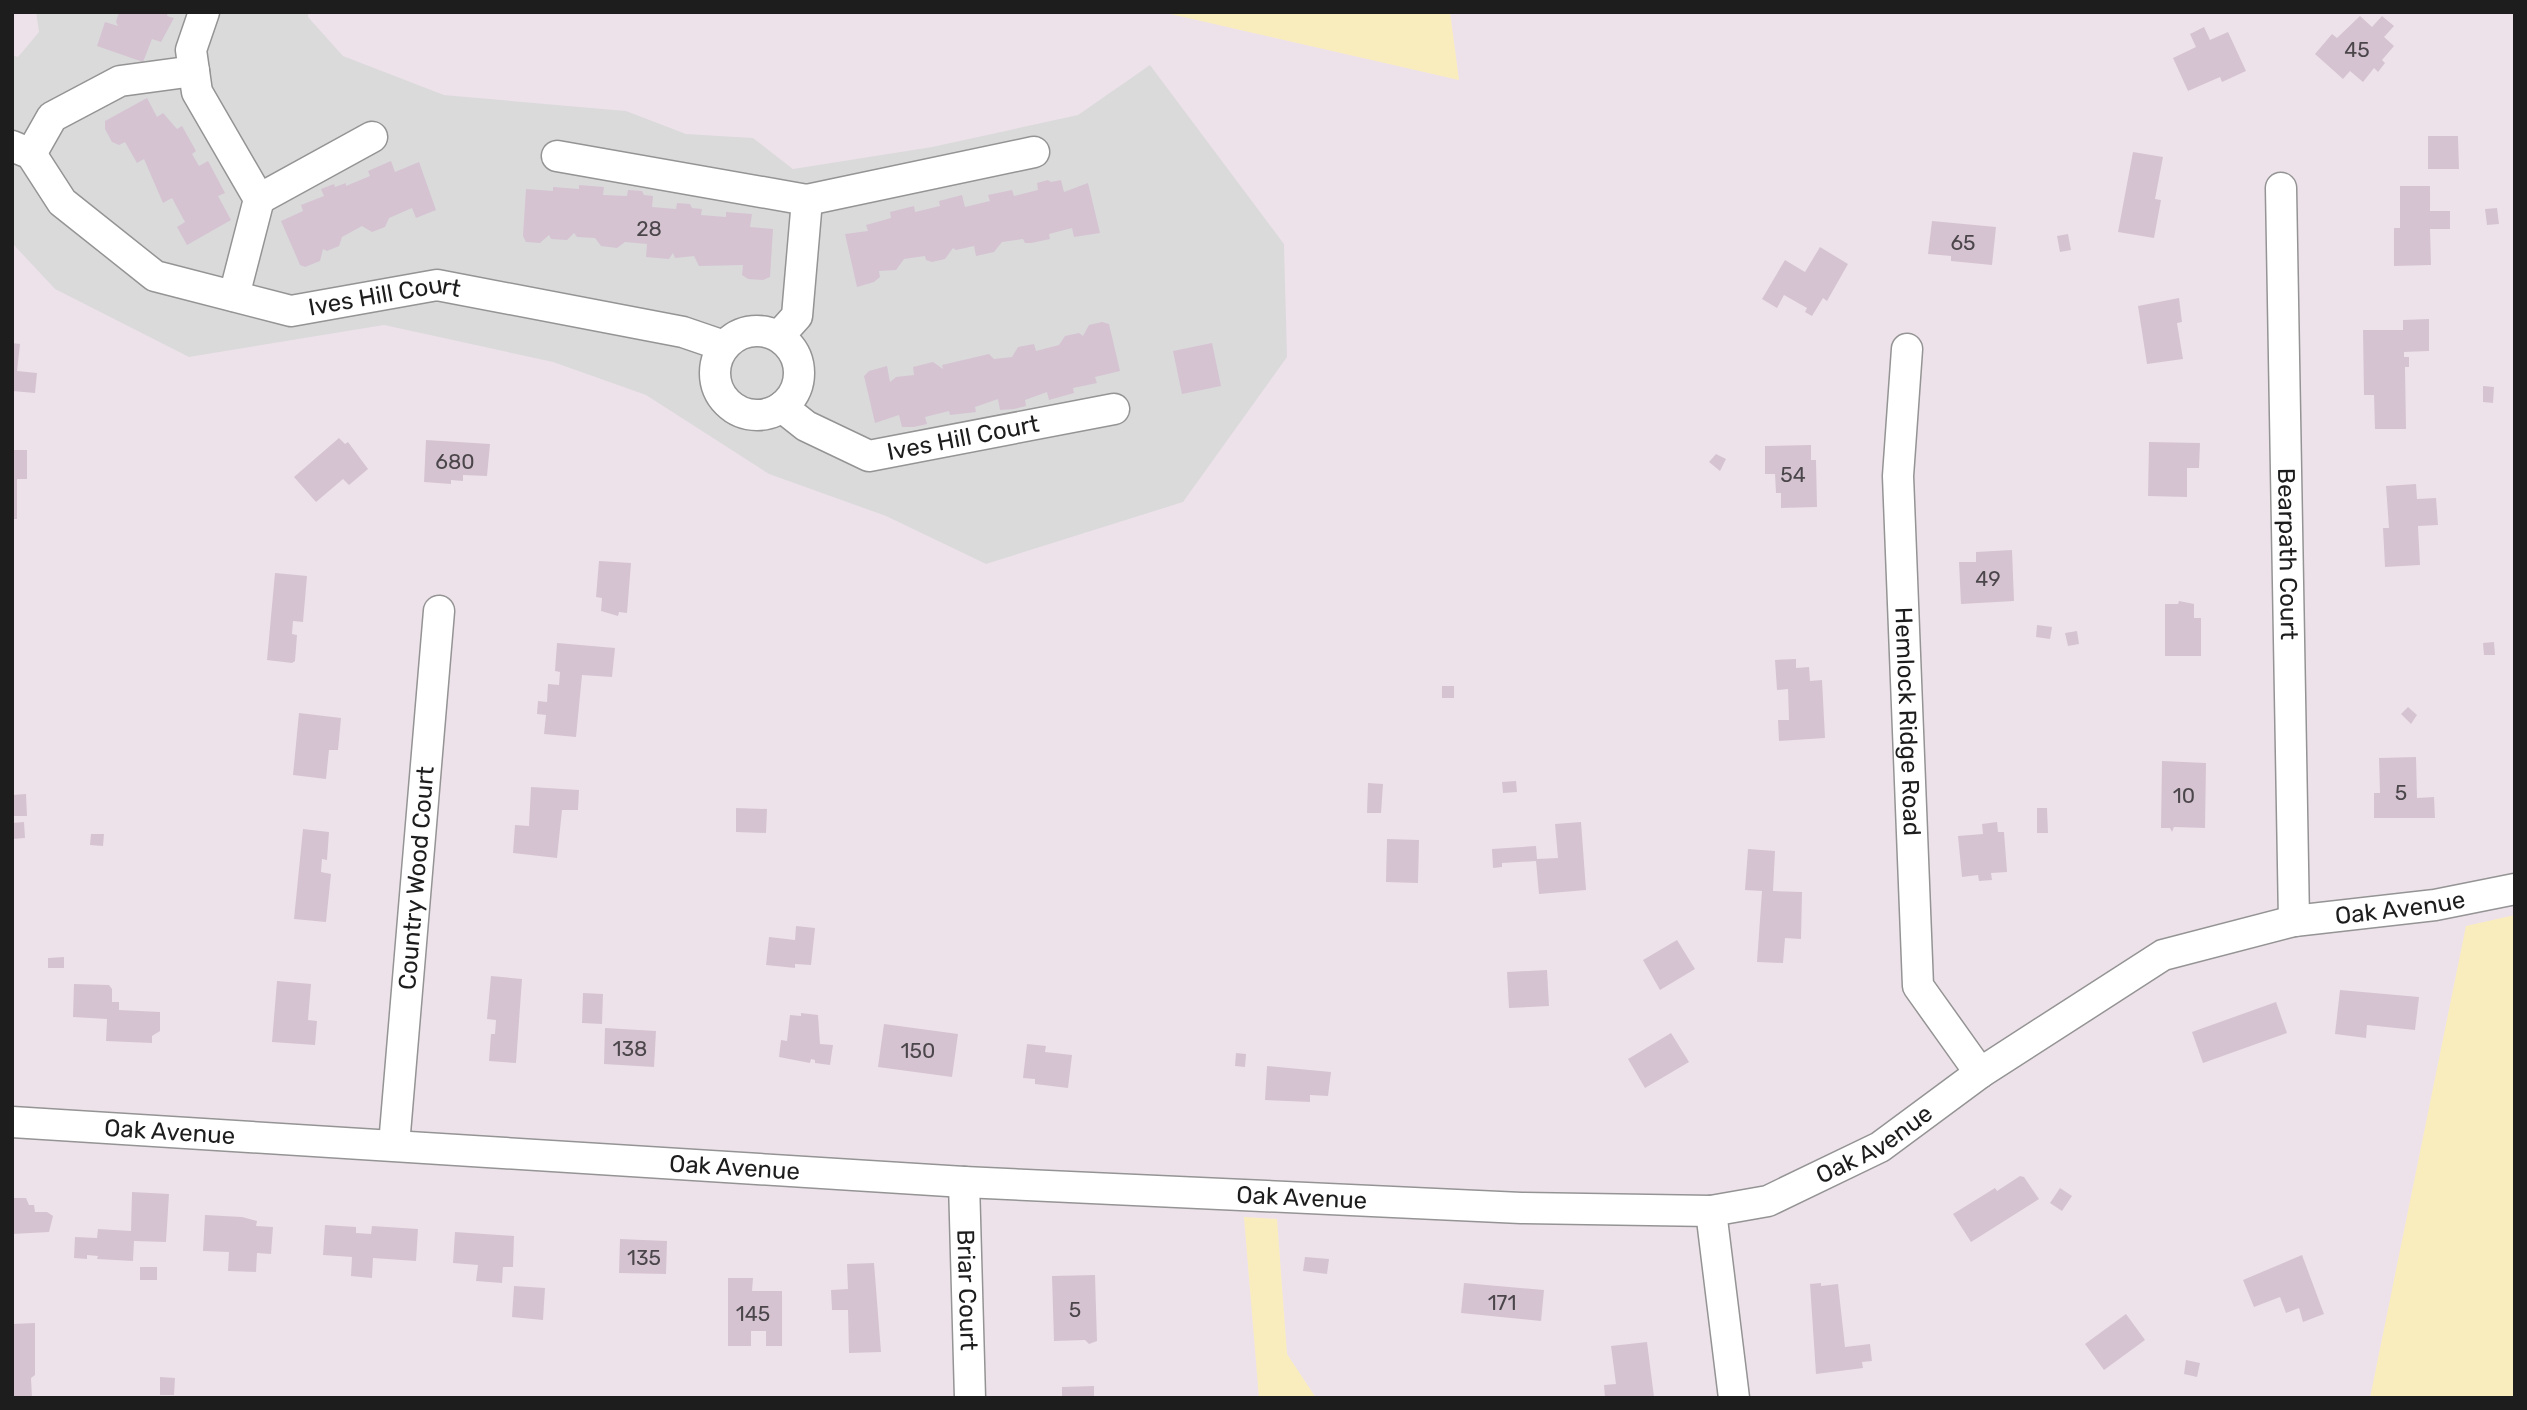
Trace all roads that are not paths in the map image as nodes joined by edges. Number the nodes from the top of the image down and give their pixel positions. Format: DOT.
graph roads {
  1 [pos="204,12"];
  2 [pos="194,71"];
  3 [pos="372,137"];
  4 [pos="22,150"];
  5 [pos="1034,152"];
  6 [pos="557,156"];
  7 [pos="2281,188"];
  8 [pos="259,199"];
  9 [pos="807,200"];
  10 [pos="234,296"];
  11 [pos="779,336"];
  12 [pos="724,346"];
  13 [pos="1907,349"];
  14 [pos="782,407"];
  15 [pos="1114,409"];
  16 [pos="439,611"];
  17 [pos="2515,889"];
  18 [pos="2294,920"];
  19 [pos="1980,1073"];
  20 [pos="12,1122"];
  21 [pos="394,1145"];
  22 [pos="964,1182"];
  23 [pos="1711,1211"];
  24 [pos="970,1398"];
  25 [pos="1734,1398"];
  1 -- 2 [label="street"];
  2 -- 4 [label="street"];
  2 -- 8 [label="street"];
  3 -- 8 [label="street"];
  4 -- 10 [label="street, Ives Hill Court"];
  5 -- 9 [label="street"];
  6 -- 9 [label="street"];
  7 -- 18 [label="street, Bearpath Court"];
  8 -- 10 [label="street"];
  9 -- 11 [label="street"];
  10 -- 12 [label="street, Ives Hill Court"];
  11 -- 12 [label="street"];
  11 -- 14 [label="street"];
  12 -- 14 [label="street"];
  13 -- 19 [label="street, Hemlock Ridge Road"];
  14 -- 15 [label="street, Ives Hill Court"];
  16 -- 21 [label="street, Country Wood Court"];
  17 -- 18 [label="street, Oak Avenue"];
  18 -- 19 [label="street, Oak Avenue"];
  19 -- 23 [label="street, Oak Avenue"];
  20 -- 21 [label="street, Oak Avenue"];
  21 -- 22 [label="street, Oak Avenue"];
  22 -- 23 [label="street, Oak Avenue"];
  22 -- 24 [label="street, Briar Court"];
  23 -- 25 [label="street"];
}
